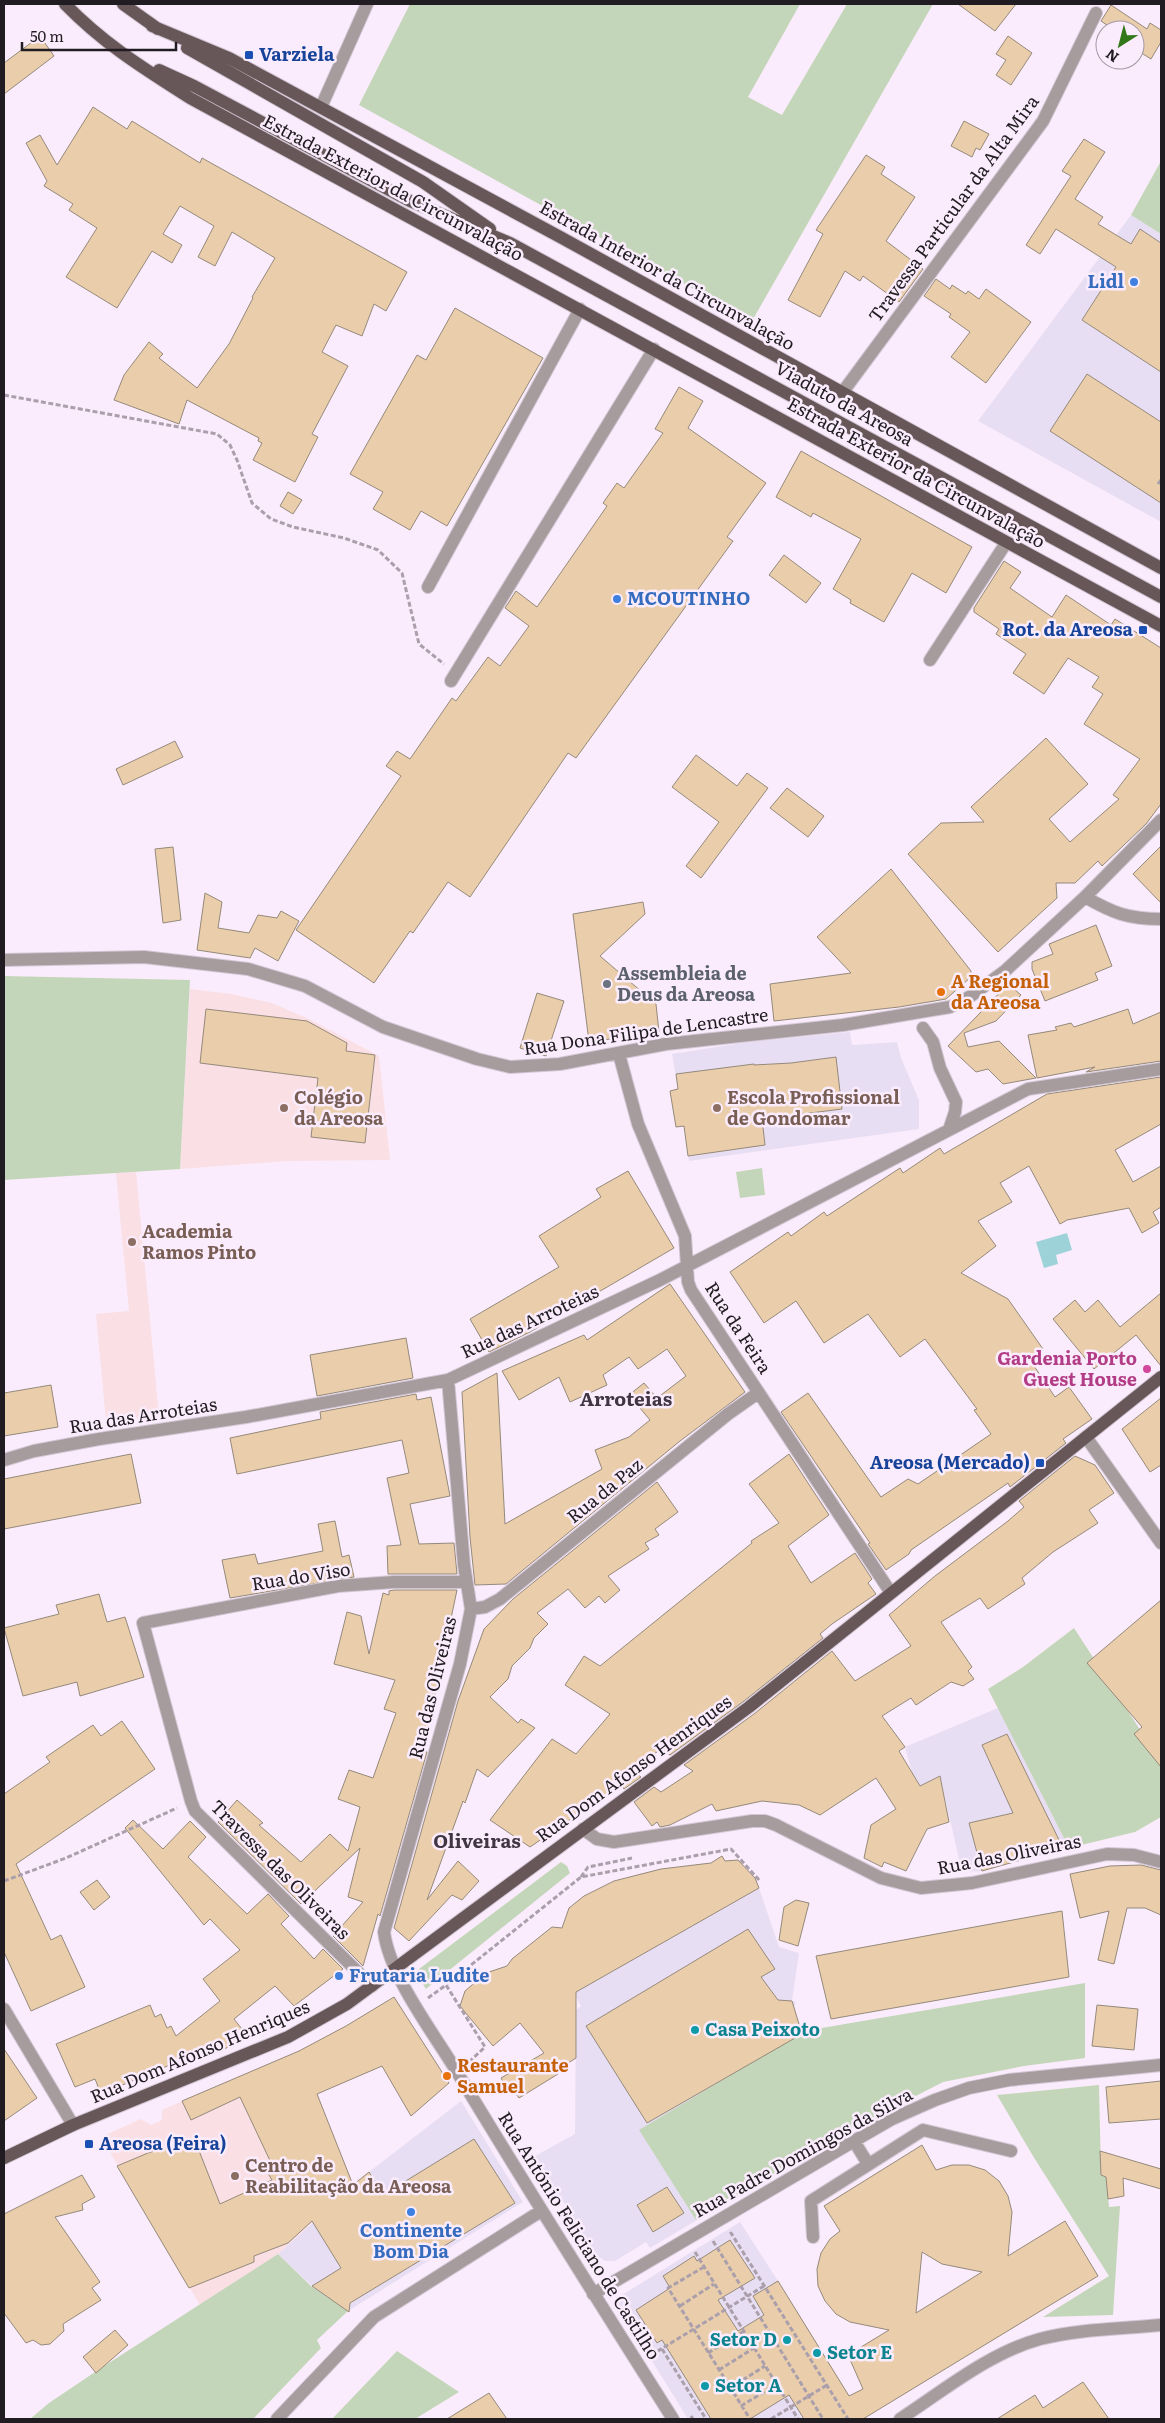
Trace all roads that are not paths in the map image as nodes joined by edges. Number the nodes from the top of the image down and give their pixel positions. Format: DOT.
graph roads {
  1 [pos="65,4"];
  2 [pos="123,4"];
  3 [pos="367,4"];
  4 [pos="1096,13"];
  5 [pos="152,26"];
  6 [pos="118,51"];
  7 [pos="320,108"];
  8 [pos="510,243"];
  9 [pos="580,309"];
  10 [pos="654,349"];
  11 [pos="842,393"];
  12 [pos="1006,542"];
  13 [pos="1161,568"];
  14 [pos="428,587"];
  15 [pos="1161,597"];
  16 [pos="1161,626"];
  17 [pos="930,660"];
  18 [pos="450,681"];
  19 [pos="1161,820"];
  20 [pos="1085,897"];
  21 [pos="1161,919"];
  22 [pos="4,960"];
  23 [pos="923,1028"];
  24 [pos="618,1054"];
  25 [pos="1161,1069"];
  26 [pos="949,1130"];
  27 [pos="686,1266"];
  28 [pos="1161,1377"];
  29 [pos="448,1380"];
  30 [pos="758,1393"];
  31 [pos="1086,1438"];
  32 [pos="4,1460"];
  33 [pos="1161,1544"];
  34 [pos="466,1582"];
  35 [pos="891,1593"];
  36 [pos="471,1609"];
  37 [pos="143,1623"];
  38 [pos="583,1829"];
  39 [pos="1161,1862"];
  40 [pos="395,1968"];
  41 [pos="372,1986"];
  42 [pos="4,2009"];
  43 [pos="1161,2065"];
  44 [pos="73,2125"];
  45 [pos="854,2141"];
  46 [pos="1011,2151"];
  47 [pos="4,2158"];
  48 [pos="868,2164"];
  49 [pos="542,2212"];
  50 [pos="813,2237"];
  51 [pos="593,2294"];
  52 [pos="1161,2325"];
  53 [pos="278,2419"];
  54 [pos="673,2419"];
  55 [pos="900,2419"];
  1 -- 6 [label="main road, Estrada Exterior da Circunvalação"];
  2 -- 5 [label="main road, Estrada Interior da Circunvalação"];
  3 -- 7 [label="street"];
  4 -- 11 [label="street, Travessa Particular da Alta Mira"];
  5 -- 7 [label="main road, Estrada Interior da Circunvalação"];
  5 -- 8 [label="main road, Estrada Interior da Circunvalação"];
  6 -- 8 [label="main road, Estrada Exterior da Circunvalação"];
  6 -- 9 [label="main road, Estrada Exterior da Circunvalação"];
  7 -- 11 [label="main road, Estrada Interior da Circunvalação"];
  8 -- 15 [label="main road, Viaduto da Areosa"];
  9 -- 10 [label="main road, Estrada Exterior da Circunvalação"];
  9 -- 14 [label="street"];
  10 -- 12 [label="main road, Estrada Exterior da Circunvalação"];
  10 -- 18 [label="street"];
  11 -- 13 [label="main road, Estrada Interior da Circunvalação"];
  12 -- 16 [label="main road, Estrada Exterior da Circunvalação"];
  12 -- 17 [label="street"];
  19 -- 20 [label="street, Rua Dona Filipa de Lencastre"];
  20 -- 21 [label="street"];
  20 -- 24 [label="street, Rua Dona Filipa de Lencastre"];
  22 -- 24 [label="street, Rua Dona Filipa de Lencastre"];
  23 -- 26 [label="street"];
  24 -- 27 [label="street, Rua da Feira"];
  25 -- 26 [label="street, Rua das Arroteias"];
  26 -- 27 [label="street, Rua das Arroteias"];
  27 -- 29 [label="street, Rua das Arroteias"];
  27 -- 30 [label="street, Rua da Feira"];
  28 -- 31 [label="main road, Rua Dom Afonso Henriques"];
  29 -- 32 [label="street, Rua das Arroteias"];
  29 -- 34 [label="street, Rua das Oliveiras"];
  30 -- 35 [label="street, Rua da Feira"];
  30 -- 36 [label="street, Rua da Paz"];
  31 -- 33 [label="street"];
  31 -- 35 [label="main road, Rua Dom Afonso Henriques"];
  34 -- 36 [label="street, Rua das Oliveiras"];
  34 -- 37 [label="street, Rua do Viso"];
  35 -- 38 [label="main road, Rua Dom Afonso Henriques"];
  36 -- 40 [label="street, Rua das Oliveiras"];
  37 -- 41 [label="street, Travessa das Oliveiras"];
  38 -- 39 [label="street, Rua das Oliveiras"];
  38 -- 40 [label="main road, Rua Dom Afonso Henriques"];
  40 -- 41 [label="main road, Rua Dom Afonso Henriques"];
  40 -- 49 [label="street, Rua António Feliciano de Castilho"];
  41 -- 44 [label="main road, Rua Dom Afonso Henriques"];
  42 -- 44 [label="street"];
  43 -- 45 [label="street, Rua Padre Domingos da Silva"];
  44 -- 47 [label="main road, Rua Dom Afonso Henriques"];
  45 -- 48 [label="street"];
  45 -- 51 [label="street, Rua Padre Domingos da Silva"];
  46 -- 48 [label="street"];
  48 -- 50 [label="street"];
  49 -- 51 [label="street, Rua António Feliciano de Castilho"];
  49 -- 53 [label="street"];
  51 -- 54 [label="street, Rua António Feliciano de Castilho"];
  52 -- 55 [label="street"];
}
